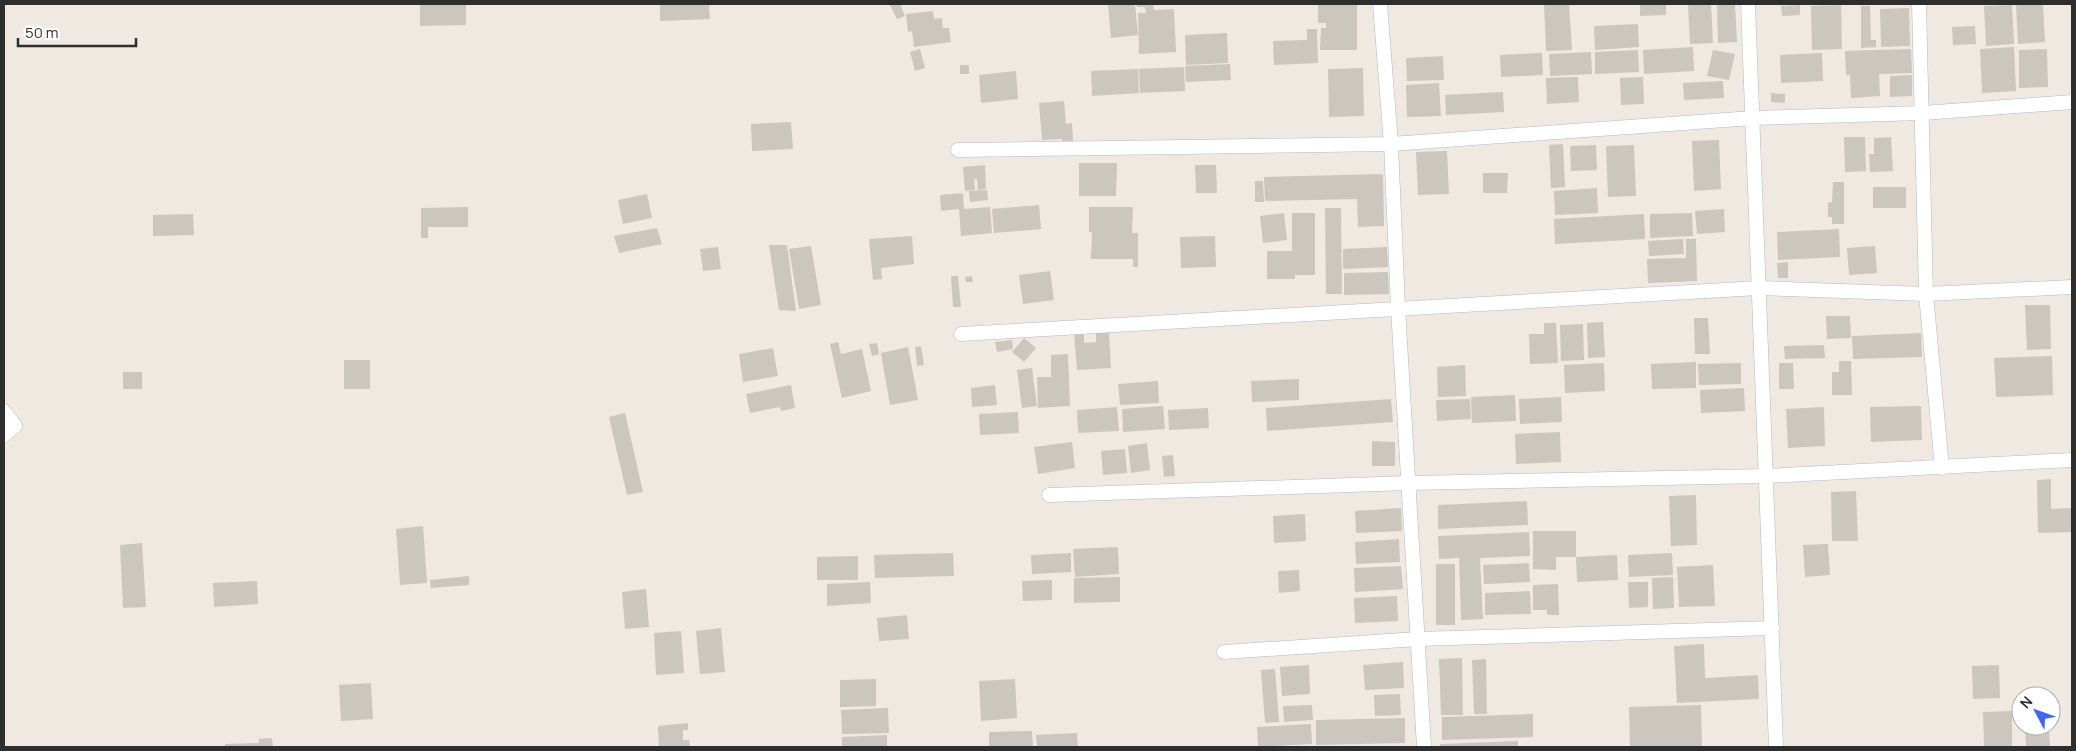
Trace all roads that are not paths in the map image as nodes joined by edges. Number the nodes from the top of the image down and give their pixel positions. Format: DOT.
graph roads {
  1 [pos="1380,4"];
  2 [pos="1748,4"];
  3 [pos="1919,4"];
  4 [pos="2072,102"];
  5 [pos="1923,113"];
  6 [pos="1753,118"];
  7 [pos="1391,144"];
  8 [pos="958,150"];
  9 [pos="2072,287"];
  10 [pos="1759,288"];
  11 [pos="1926,294"];
  12 [pos="1398,308"];
  13 [pos="961,334"];
  14 [pos="4,411"];
  15 [pos="4,436"];
  16 [pos="2072,460"];
  17 [pos="1942,468"];
  18 [pos="1766,476"];
  19 [pos="1408,482"];
  20 [pos="1049,495"];
  21 [pos="1772,628"];
  22 [pos="1418,639"];
  23 [pos="1224,652"];
  24 [pos="1424,747"];
  25 [pos="1776,747"];
  1 -- 7 [label="street"];
  2 -- 6 [label="street"];
  3 -- 5 [label="street"];
  4 -- 5 [label="street"];
  5 -- 6 [label="street"];
  5 -- 11 [label="street"];
  6 -- 7 [label="street"];
  6 -- 10 [label="street"];
  7 -- 8 [label="street"];
  7 -- 12 [label="street"];
  9 -- 11 [label="street"];
  10 -- 11 [label="street"];
  10 -- 12 [label="street"];
  10 -- 18 [label="street"];
  11 -- 17 [label="street"];
  12 -- 13 [label="street"];
  12 -- 19 [label="street"];
  14 -- 15 [label="street"];
  16 -- 17 [label="street"];
  17 -- 18 [label="street"];
  18 -- 19 [label="street"];
  18 -- 21 [label="street"];
  19 -- 20 [label="street"];
  19 -- 22 [label="street"];
  21 -- 22 [label="street"];
  21 -- 25 [label="street"];
  22 -- 23 [label="street"];
  22 -- 24 [label="street"];
}
